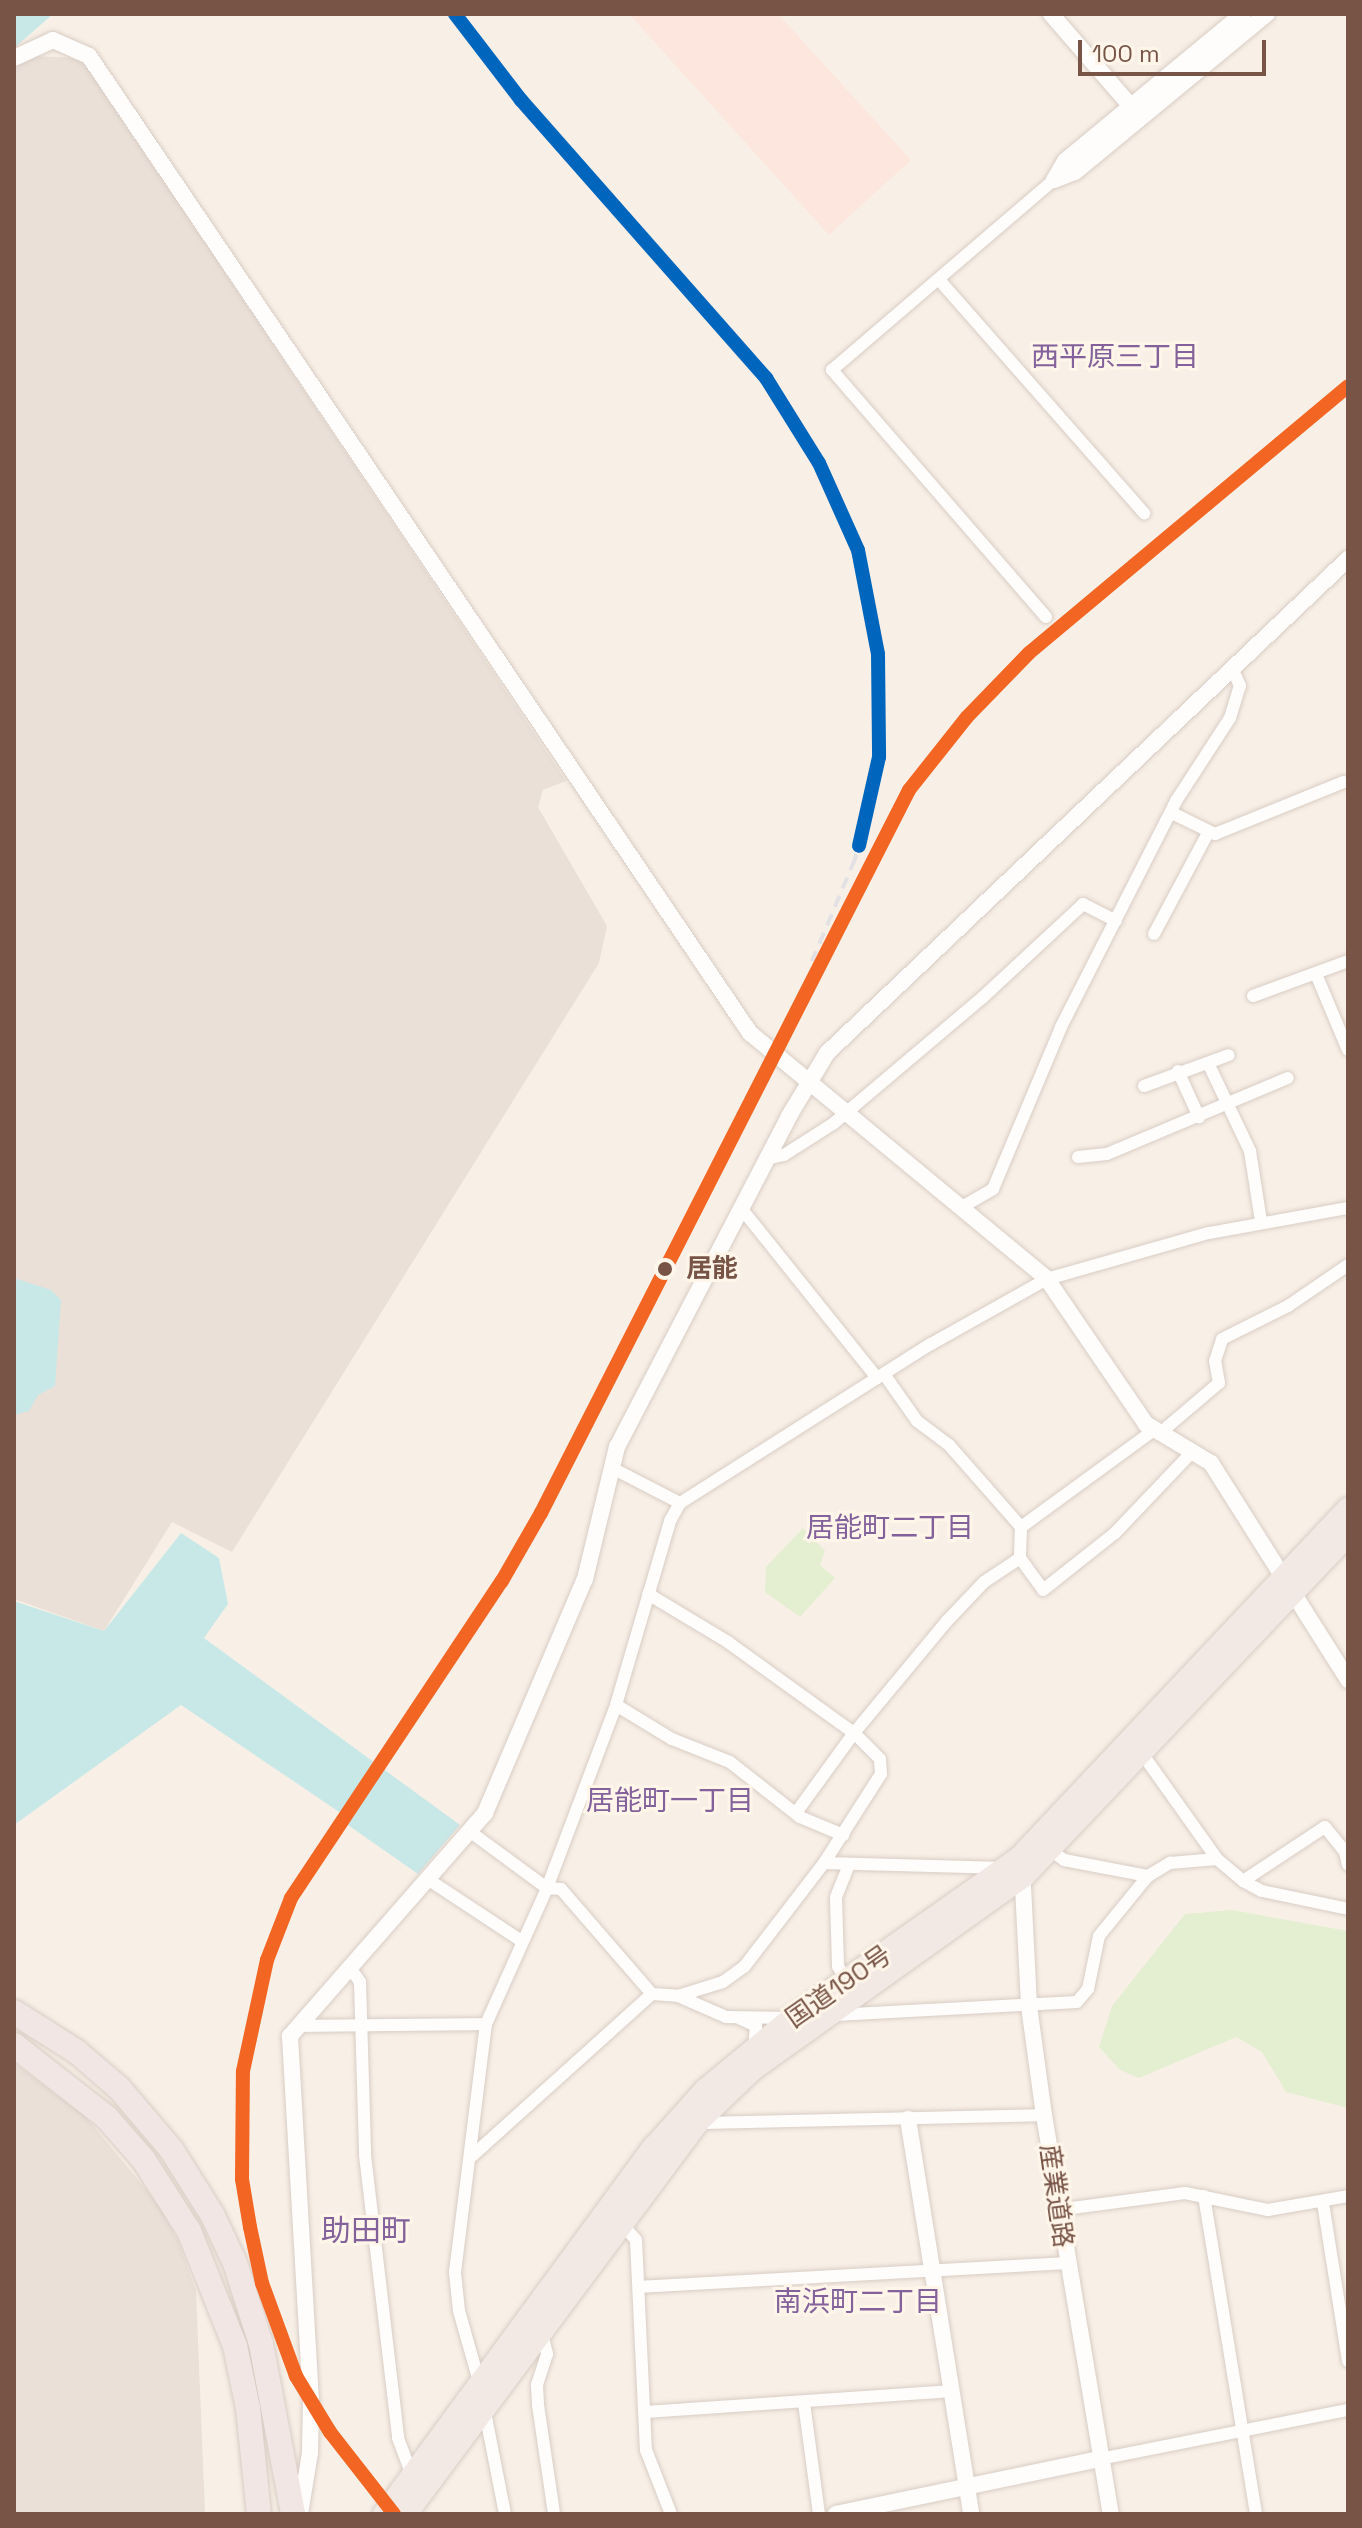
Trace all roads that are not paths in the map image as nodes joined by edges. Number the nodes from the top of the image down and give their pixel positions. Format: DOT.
graph roads {
  1 [pos="1051,14"];
  2 [pos="1243,14"];
  3 [pos="1267,14"];
  4 [pos="14,58"];
  5 [pos="1136,111"];
  6 [pos="1054,180"];
  7 [pos="941,282"];
  8 [pos="1144,513"];
  9 [pos="1348,559"];
  10 [pos="1046,617"];
  11 [pos="1233,670"];
  12 [pos="1344,782"];
  13 [pos="1172,813"];
  14 [pos="1208,833"];
  15 [pos="1116,921"];
  16 [pos="1154,934"];
  17 [pos="1348,961"];
  18 [pos="1316,974"];
  19 [pos="1253,996"];
  20 [pos="1348,1050"];
  21 [pos="1229,1055"];
  22 [pos="1208,1063"];
  23 [pos="1178,1071"];
  24 [pos="1288,1078"];
  25 [pos="807,1082"];
  26 [pos="1144,1086"];
  27 [pos="1228,1106"];
  28 [pos="844,1113"];
  29 [pos="1199,1117"];
  30 [pos="1078,1157"];
  31 [pos="766,1159"];
  32 [pos="962,1207"];
  33 [pos="741,1208"];
  34 [pos="1348,1208"];
  35 [pos="1261,1221"];
  36 [pos="1348,1265"];
  37 [pos="1047,1279"];
  38 [pos="880,1376"];
  39 [pos="1156,1432"];
  40 [pos="1193,1451"];
  41 [pos="612,1468"];
  42 [pos="680,1503"];
  43 [pos="1348,1509"];
  44 [pos="1021,1527"];
  45 [pos="1348,1535"];
  46 [pos="1020,1558"];
  47 [pos="1288,1586"];
  48 [pos="648,1594"];
  49 [pos="1348,1680"];
  50 [pos="616,1705"];
  51 [pos="854,1733"];
  52 [pos="1141,1752"];
  53 [pos="798,1810"];
  54 [pos="472,1833"];
  55 [pos="843,1835"];
  56 [pos="1049,1849"];
  57 [pos="1217,1859"];
  58 [pos="824,1863"];
  59 [pos="849,1865"];
  60 [pos="1348,1865"];
  61 [pos="1017,1868"];
  62 [pos="1148,1876"];
  63 [pos="429,1880"];
  64 [pos="1243,1881"];
  65 [pos="547,1888"];
  66 [pos="1348,1909"];
  67 [pos="520,1940"];
  68 [pos="350,1968"];
  69 [pos="846,1981"];
  70 [pos="652,1994"];
  71 [pos="678,1996"];
  72 [pos="1029,2006"];
  73 [pos="14,2012"];
  74 [pos="807,2014"];
  75 [pos="736,2017"];
  76 [pos="361,2023"];
  77 [pos="486,2024"];
  78 [pos="298,2026"];
  79 [pos="14,2045"];
  80 [pos="754,2047"];
  81 [pos="1044,2115"];
  82 [pos="908,2119"];
  83 [pos="697,2123"];
  84 [pos="472,2156"];
  85 [pos="1204,2196"];
  86 [pos="1348,2196"];
  87 [pos="1323,2203"];
  88 [pos="1057,2210"];
  89 [pos="614,2217"];
  90 [pos="1066,2263"];
  91 [pos="1348,2264"];
  92 [pos="1333,2266"];
  93 [pos="933,2270"];
  94 [pos="639,2287"];
  95 [pos="541,2331"];
  96 [pos="1348,2361"];
  97 [pos="950,2391"];
  98 [pos="482,2397"];
  99 [pos="804,2403"];
  100 [pos="1348,2410"];
  101 [pos="644,2412"];
  102 [pos="1243,2430"];
  103 [pos="1100,2459"];
  104 [pos="418,2482"];
  105 [pos="966,2487"];
  106 [pos="259,2514"];
  107 [pos="293,2514"];
  108 [pos="300,2514"];
  109 [pos="384,2514"];
  110 [pos="406,2514"];
  111 [pos="505,2514"];
  112 [pos="554,2514"];
  113 [pos="671,2514"];
  114 [pos="819,2514"];
  115 [pos="836,2514"];
  116 [pos="971,2514"];
  117 [pos="1111,2514"];
  118 [pos="1256,2514"];
  1 -- 5 [label="street"];
  2 -- 5 [label="street"];
  3 -- 5 [label="street"];
  4 -- 25 [label="street"];
  5 -- 6 [label="street"];
  6 -- 7 [label="street"];
  7 -- 8 [label="street"];
  7 -- 10 [label="street"];
  9 -- 11 [label="street"];
  11 -- 13 [label="street"];
  11 -- 25 [label="street"];
  12 -- 14 [label="street"];
  13 -- 14 [label="street"];
  13 -- 15 [label="street"];
  14 -- 16 [label="street"];
  15 -- 28 [label="street"];
  15 -- 32 [label="street"];
  17 -- 18 [label="street"];
  18 -- 19 [label="street"];
  18 -- 20 [label="street"];
  21 -- 22 [label="street"];
  22 -- 23 [label="street"];
  22 -- 27 [label="street"];
  23 -- 26 [label="street"];
  23 -- 29 [label="street"];
  24 -- 27 [label="street"];
  25 -- 28 [label="street"];
  25 -- 31 [label="street"];
  27 -- 29 [label="street"];
  27 -- 35 [label="street"];
  28 -- 31 [label="street"];
  28 -- 32 [label="street"];
  29 -- 30 [label="street"];
  31 -- 33 [label="street"];
  32 -- 37 [label="street"];
  33 -- 38 [label="street"];
  33 -- 41 [label="street"];
  34 -- 35 [label="street"];
  35 -- 37 [label="street"];
  36 -- 39 [label="street"];
  37 -- 38 [label="street"];
  37 -- 39 [label="street"];
  38 -- 42 [label="street"];
  38 -- 44 [label="street"];
  39 -- 40 [label="street"];
  39 -- 44 [label="street"];
  40 -- 46 [label="street"];
  40 -- 47 [label="street"];
  41 -- 42 [label="street"];
  41 -- 54 [label="street"];
  42 -- 48 [label="street"];
  43 -- 47 [label="highway, 国道190号"];
  44 -- 46 [label="street"];
  45 -- 47 [label="highway, 国道190号"];
  46 -- 51 [label="street"];
  47 -- 49 [label="street"];
  47 -- 52 [label="highway, 国道190号"];
  47 -- 61 [label="highway, 国道190号"];
  48 -- 50 [label="street"];
  48 -- 51 [label="street"];
  50 -- 53 [label="street"];
  50 -- 65 [label="street"];
  51 -- 53 [label="street"];
  51 -- 55 [label="street"];
  52 -- 56 [label="highway, 国道190号"];
  52 -- 57 [label="street"];
  53 -- 55 [label="street"];
  54 -- 63 [label="street"];
  54 -- 65 [label="street"];
  55 -- 58 [label="street"];
  56 -- 61 [label="highway, 国道190号"];
  56 -- 62 [label="street"];
  57 -- 62 [label="street"];
  57 -- 64 [label="street"];
  58 -- 59 [label="street"];
  58 -- 71 [label="street"];
  59 -- 61 [label="street"];
  59 -- 69 [label="street"];
  60 -- 64 [label="street"];
  61 -- 69 [label="highway, 国道190号"];
  61 -- 72 [label="street, 産業道路"];
  61 -- 74 [label="highway, 国道190号"];
  62 -- 72 [label="street"];
  63 -- 67 [label="street"];
  63 -- 68 [label="street"];
  64 -- 66 [label="street"];
  65 -- 67 [label="street"];
  65 -- 70 [label="street"];
  67 -- 77 [label="street"];
  68 -- 76 [label="street"];
  68 -- 78 [label="street"];
  69 -- 74 [label="highway, 国道190号"];
  70 -- 71 [label="street"];
  70 -- 84 [label="street"];
  71 -- 75 [label="street"];
  72 -- 74 [label="street"];
  72 -- 81 [label="street, 産業道路"];
  73 -- 107 [label="highway"];
  74 -- 75 [label="street"];
  74 -- 80 [label="highway, 国道190号"];
  74 -- 83 [label="highway, 国道190号"];
  75 -- 80 [label="street"];
  76 -- 77 [label="street"];
  76 -- 78 [label="street"];
  76 -- 104 [label="street"];
  77 -- 84 [label="street"];
  78 -- 108 [label="street"];
  79 -- 106 [label="highway"];
  80 -- 89 [label="highway, 国道190号"];
  81 -- 82 [label="street"];
  81 -- 88 [label="street, 産業道路"];
  82 -- 83 [label="street"];
  82 -- 93 [label="street"];
  83 -- 89 [label="highway, 国道190号"];
  84 -- 98 [label="street"];
  85 -- 87 [label="street"];
  85 -- 88 [label="street"];
  85 -- 102 [label="street"];
  86 -- 87 [label="street"];
  87 -- 92 [label="street"];
  88 -- 90 [label="street, 産業道路"];
  89 -- 94 [label="street"];
  89 -- 95 [label="highway, 国道190号"];
  89 -- 98 [label="highway, 国道190号"];
  90 -- 93 [label="street"];
  90 -- 103 [label="street, 産業道路"];
  91 -- 92 [label="street"];
  92 -- 96 [label="street"];
  93 -- 94 [label="street"];
  93 -- 97 [label="street"];
  94 -- 101 [label="street"];
  95 -- 98 [label="highway, 国道190号"];
  95 -- 112 [label="street"];
  97 -- 99 [label="street"];
  97 -- 105 [label="street"];
  98 -- 104 [label="highway, 国道190号"];
  98 -- 111 [label="street"];
  99 -- 101 [label="street"];
  99 -- 114 [label="street"];
  100 -- 102 [label="street"];
  101 -- 113 [label="street"];
  102 -- 103 [label="street"];
  102 -- 118 [label="street"];
  103 -- 105 [label="street"];
  103 -- 117 [label="street, 産業道路"];
  104 -- 109 [label="highway, 国道190号"];
  104 -- 110 [label="highway, 国道190号"];
  105 -- 115 [label="street"];
  105 -- 116 [label="street"];
}
